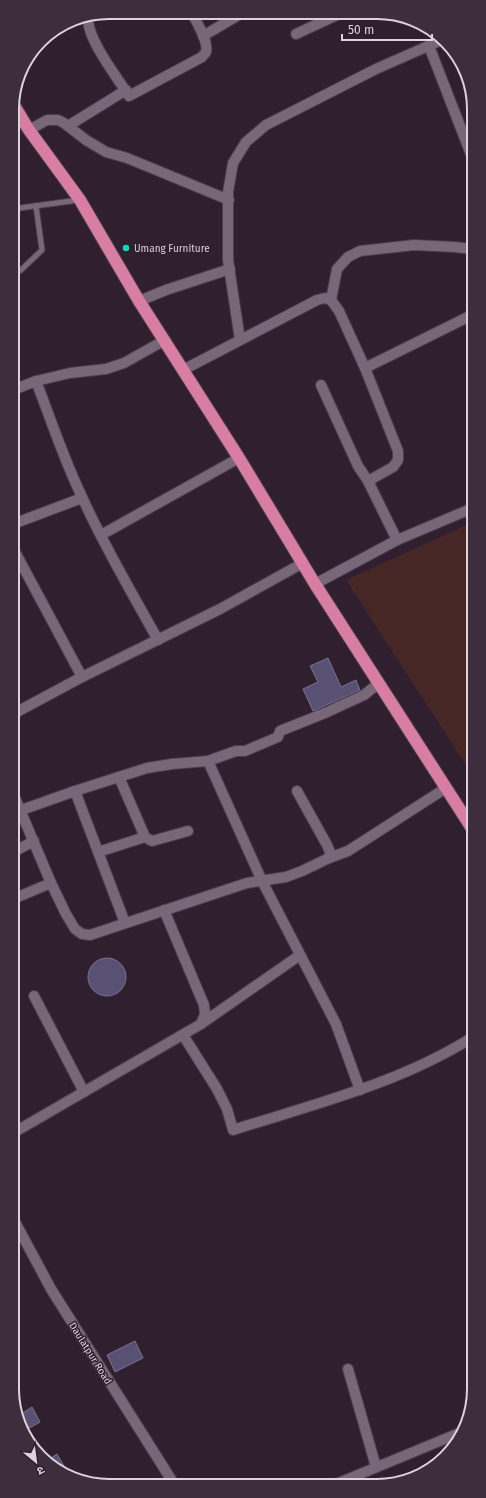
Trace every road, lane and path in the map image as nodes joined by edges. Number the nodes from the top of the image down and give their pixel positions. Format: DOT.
graph roads {
  1 [pos="195,19"];
  2 [pos="232,19"];
  3 [pos="328,19"];
  4 [pos="87,22"];
  5 [pos="296,34"];
  6 [pos="203,36"];
  7 [pos="438,42"];
  8 [pos="429,46"];
  9 [pos="126,90"];
  10 [pos="19,113"];
  11 [pos="27,125"];
  12 [pos="19,126"];
  13 [pos="68,126"];
  14 [pos="467,144"];
  15 [pos="80,200"];
  16 [pos="228,200"];
  17 [pos="36,206"];
  18 [pos="19,208"];
  19 [pos="467,248"];
  20 [pos="230,268"];
  21 [pos="19,271"];
  22 [pos="331,300"];
  23 [pos="139,301"];
  24 [pos="467,317"];
  25 [pos="165,340"];
  26 [pos="240,340"];
  27 [pos="365,368"];
  28 [pos="183,370"];
  29 [pos="36,381"];
  30 [pos="321,385"];
  31 [pos="19,388"];
  32 [pos="240,458"];
  33 [pos="368,481"];
  34 [pos="82,498"];
  35 [pos="467,511"];
  36 [pos="19,522"];
  37 [pos="101,535"];
  38 [pos="397,540"];
  39 [pos="19,559"];
  40 [pos="303,563"];
  41 [pos="315,584"];
  42 [pos="158,640"];
  43 [pos="82,677"];
  44 [pos="379,683"];
  45 [pos="19,710"];
  46 [pos="208,761"];
  47 [pos="119,777"];
  48 [pos="446,788"];
  49 [pos="75,791"];
  50 [pos="297,791"];
  51 [pos="19,811"];
  52 [pos="19,817"];
  53 [pos="467,821"];
  54 [pos="188,831"];
  55 [pos="145,837"];
  56 [pos="34,842"];
  57 [pos="19,849"];
  58 [pos="98,852"];
  59 [pos="329,858"];
  60 [pos="262,881"];
  61 [pos="51,883"];
  62 [pos="19,896"];
  63 [pos="164,910"];
  64 [pos="125,923"];
  65 [pos="300,955"];
  66 [pos="34,996"];
  67 [pos="201,1024"];
  68 [pos="183,1035"];
  69 [pos="467,1041"];
  70 [pos="360,1090"];
  71 [pos="84,1092"];
  72 [pos="19,1130"];
  73 [pos="19,1229"];
  74 [pos="348,1369"];
  75 [pos="454,1435"];
  76 [pos="376,1467"];
  77 [pos="171,1479"];
  78 [pos="348,1479"];
  1 -- 6 [label="street"];
  2 -- 6 [label="street"];
  3 -- 5 [label="street"];
  4 -- 9 [label="street"];
  6 -- 9 [label="street"];
  7 -- 8 [label="street"];
  8 -- 14 [label="street"];
  8 -- 16 [label="street"];
  9 -- 13 [label="street"];
  10 -- 11 [label="highway"];
  11 -- 12 [label="street"];
  11 -- 13 [label="street"];
  11 -- 15 [label="highway"];
  13 -- 16 [label="street"];
  15 -- 17 [label="lane"];
  15 -- 23 [label="highway"];
  16 -- 20 [label="street"];
  17 -- 18 [label="lane"];
  17 -- 21 [label="lane"];
  19 -- 22 [label="street"];
  20 -- 23 [label="street"];
  20 -- 26 [label="street"];
  22 -- 26 [label="street"];
  22 -- 27 [label="street"];
  23 -- 25 [label="highway"];
  24 -- 27 [label="street"];
  25 -- 28 [label="highway"];
  25 -- 29 [label="street"];
  26 -- 28 [label="street"];
  27 -- 33 [label="street"];
  28 -- 32 [label="highway"];
  29 -- 31 [label="street"];
  29 -- 34 [label="street"];
  30 -- 33 [label="street"];
  32 -- 37 [label="street"];
  32 -- 40 [label="highway"];
  33 -- 38 [label="street"];
  34 -- 36 [label="street"];
  34 -- 37 [label="street"];
  35 -- 38 [label="street"];
  37 -- 42 [label="street"];
  38 -- 41 [label="street"];
  39 -- 43 [label="street"];
  40 -- 41 [label="highway"];
  40 -- 42 [label="street"];
  41 -- 44 [label="highway"];
  42 -- 43 [label="street"];
  43 -- 45 [label="street"];
  44 -- 46 [label="street"];
  44 -- 48 [label="highway"];
  46 -- 47 [label="street"];
  46 -- 60 [label="street"];
  47 -- 49 [label="street"];
  47 -- 55 [label="street"];
  48 -- 53 [label="highway"];
  48 -- 59 [label="street"];
  49 -- 51 [label="street"];
  49 -- 58 [label="street"];
  50 -- 59 [label="street"];
  52 -- 56 [label="street"];
  54 -- 55 [label="street"];
  55 -- 58 [label="street"];
  56 -- 57 [label="street"];
  56 -- 61 [label="street"];
  58 -- 64 [label="street"];
  59 -- 60 [label="street"];
  60 -- 63 [label="street"];
  60 -- 65 [label="street"];
  61 -- 62 [label="street"];
  61 -- 64 [label="street"];
  63 -- 64 [label="street"];
  63 -- 67 [label="street"];
  65 -- 67 [label="street"];
  65 -- 70 [label="street"];
  66 -- 71 [label="street"];
  67 -- 68 [label="street"];
  68 -- 70 [label="street"];
  68 -- 71 [label="street"];
  69 -- 70 [label="street"];
  71 -- 72 [label="street"];
  73 -- 77 [label="street, Daulatpur Road"];
  74 -- 76 [label="street"];
  75 -- 76 [label="street"];
  76 -- 78 [label="street"];
}
